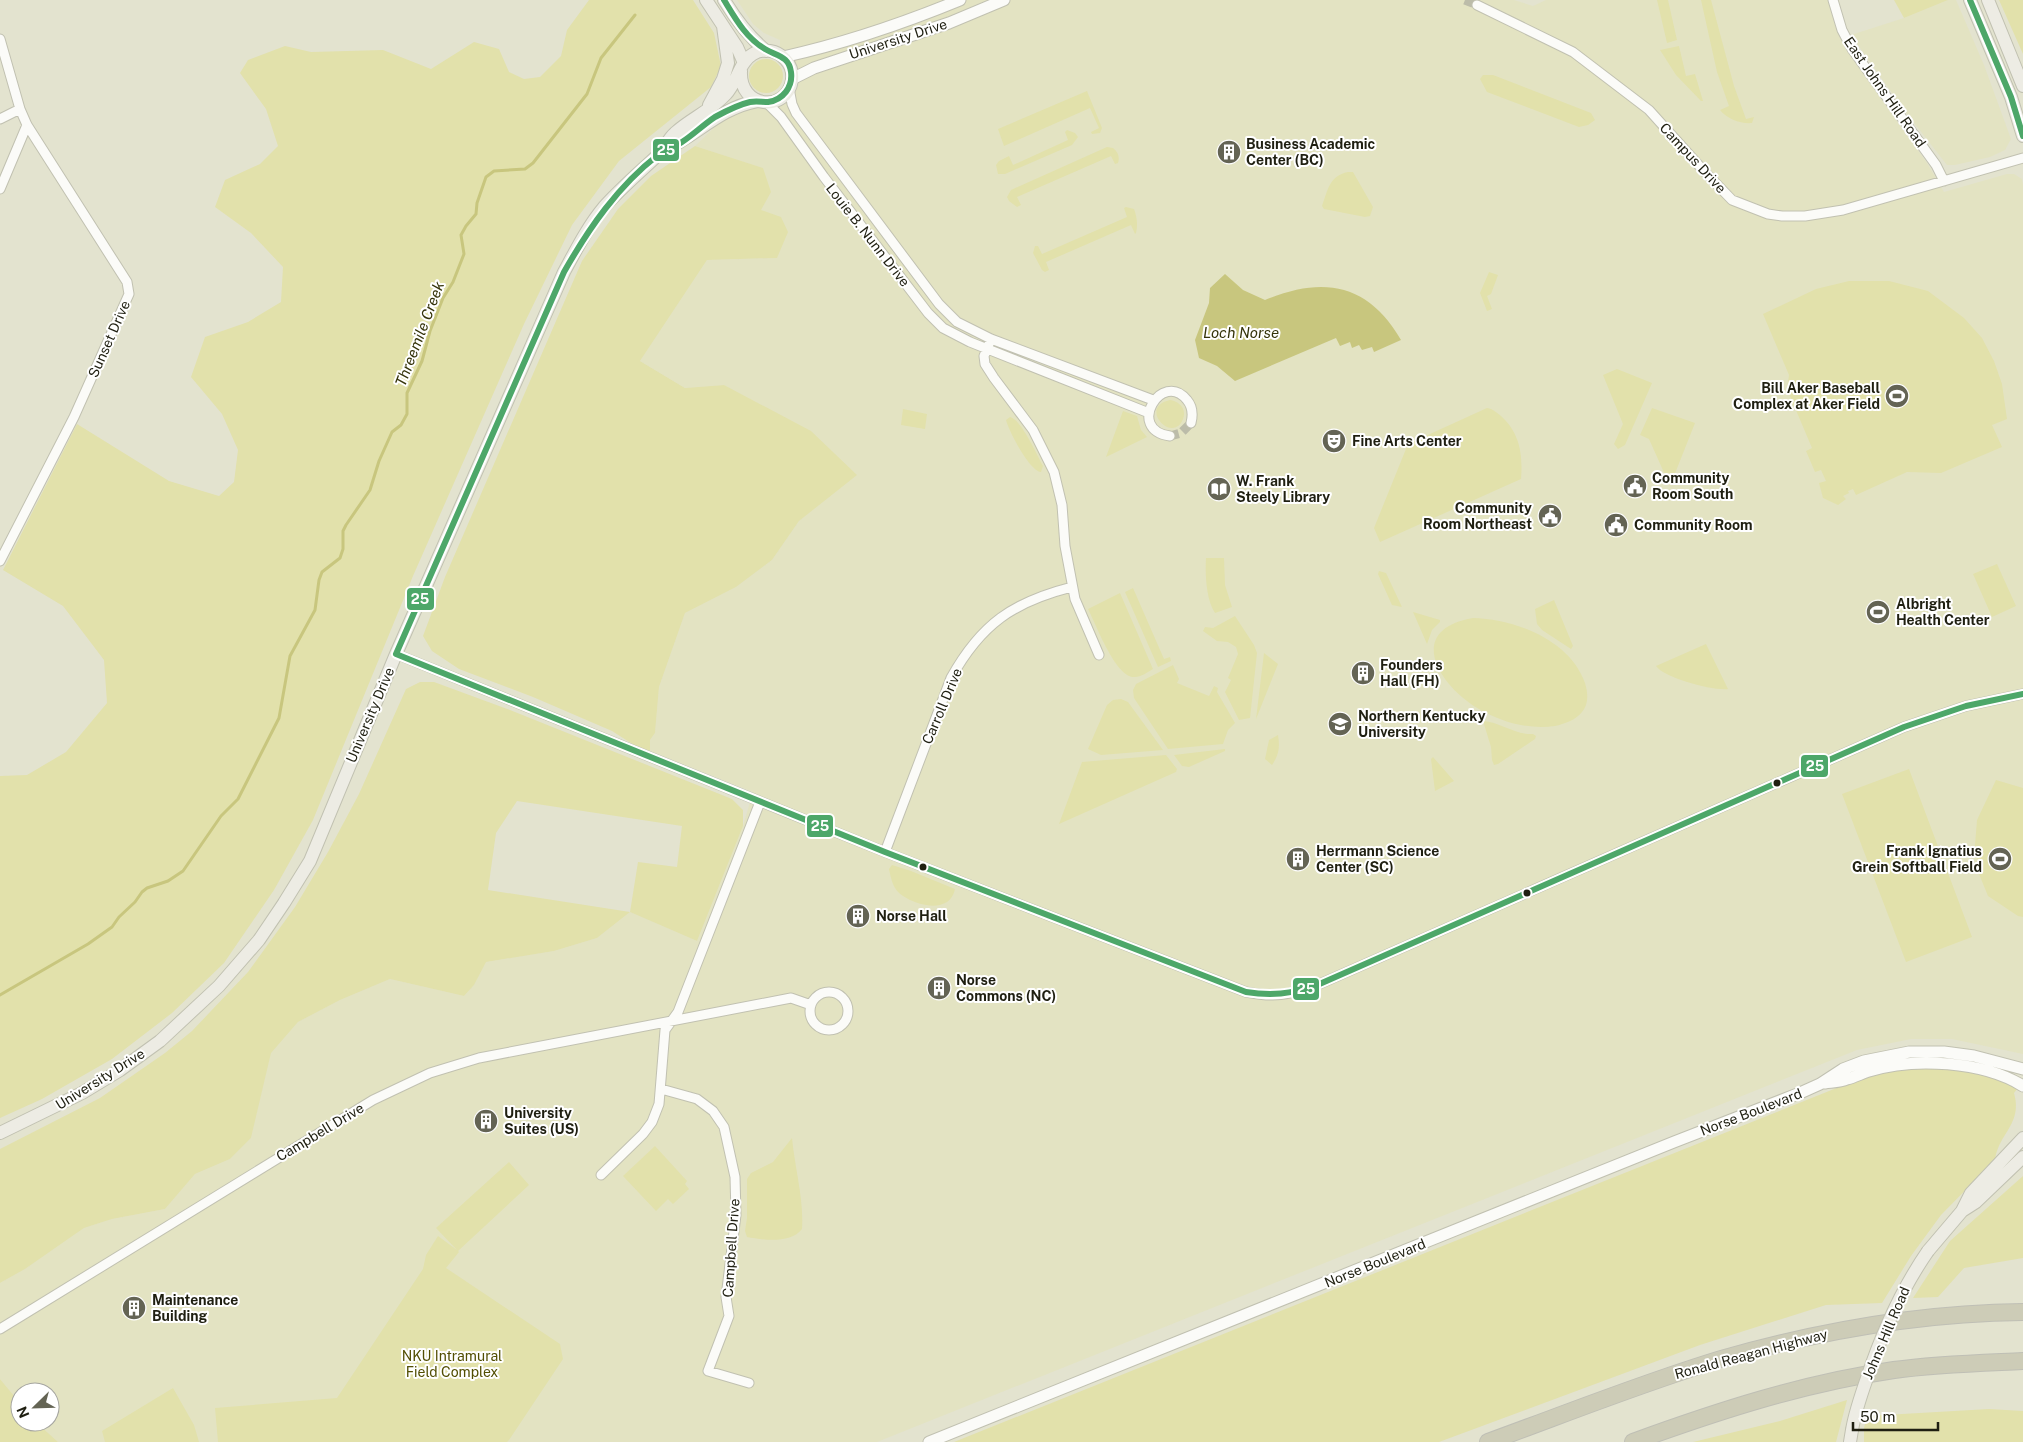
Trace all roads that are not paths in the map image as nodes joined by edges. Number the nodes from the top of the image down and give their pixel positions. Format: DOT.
graph roads {
  1 [pos="706,0"];
  2 [pos="724,0"];
  3 [pos="960,0"];
  4 [pos="1004,0"];
  5 [pos="1833,0"];
  6 [pos="1970,0"];
  7 [pos="1988,0"];
  8 [pos="1477,5"];
  9 [pos="723,26"];
  10 [pos="0,39"];
  11 [pos="766,51"];
  12 [pos="783,57"];
  13 [pos="742,67"];
  14 [pos="790,83"];
  15 [pos="2023,86"];
  16 [pos="761,102"];
  17 [pos="20,109"];
  18 [pos="706,110"];
  19 [pos="0,119"];
  20 [pos="27,125"];
  21 [pos="2023,136"];
  22 [pos="660,153"];
  23 [pos="2023,158"];
  24 [pos="1944,181"];
  25 [pos="0,189"];
  26 [pos="991,339"];
  27 [pos="987,348"];
  28 [pos="1153,400"];
  29 [pos="1149,413"];
  30 [pos="1191,423"];
  31 [pos="1170,436"];
  32 [pos="0,561"];
  33 [pos="1072,587"];
  34 [pos="396,654"];
  35 [pos="1099,655"];
  36 [pos="2023,694"];
  37 [pos="760,802"];
  38 [pos="885,852"];
  39 [pos="811,1005"];
  40 [pos="674,1019"];
  41 [pos="2023,1068"];
  42 [pos="1820,1084"];
  43 [pos="2023,1086"];
  44 [pos="661,1088"];
  45 [pos="0,1133"];
  46 [pos="2023,1138"];
  47 [pos="2023,1157"];
  48 [pos="601,1175"];
  49 [pos="1962,1211"];
  50 [pos="2023,1312"];
  51 [pos="0,1329"];
  52 [pos="2023,1361"];
  53 [pos="749,1383"];
  54 [pos="1851,1436"];
  55 [pos="929,1442"];
  56 [pos="1488,1442"];
  57 [pos="1633,1442"];
  1 -- 9 [label="main road"];
  2 -- 11 [label="main road"];
  3 -- 12 [label="street, University Drive"];
  4 -- 14 [label="street, University Drive"];
  5 -- 24 [label="street, East Johns Hill Road"];
  6 -- 21 [label="main road"];
  7 -- 15 [label="main road"];
  8 -- 24 [label="street, Campus Drive"];
  9 -- 13 [label="main road"];
  9 -- 18 [label="main road"];
  10 -- 17 [label="street, Sunset Drive"];
  11 -- 12 [label="main road"];
  11 -- 13 [label="main road"];
  12 -- 14 [label="main road"];
  13 -- 16 [label="main road"];
  13 -- 18 [label="main road, University Drive"];
  14 -- 16 [label="main road, University Drive"];
  14 -- 26 [label="street, Louie B. Nunn Drive"];
  16 -- 22 [label="main road, University Drive"];
  16 -- 27 [label="street, Louie B. Nunn Drive"];
  17 -- 19 [label="street"];
  17 -- 20 [label="street, Sunset Drive"];
  18 -- 22 [label="main road, University Drive"];
  20 -- 25 [label="street"];
  20 -- 32 [label="street, Sunset Drive"];
  22 -- 34 [label="main road, University Drive"];
  23 -- 24 [label="street, Campus Drive"];
  26 -- 27 [label="street"];
  26 -- 28 [label="street, Louie B. Nunn Drive"];
  27 -- 29 [label="street, Louie B. Nunn Drive"];
  27 -- 33 [label="street"];
  28 -- 29 [label="street"];
  28 -- 30 [label="street"];
  29 -- 31 [label="street"];
  33 -- 35 [label="street"];
  33 -- 38 [label="street, Carroll Drive"];
  34 -- 37 [label="street"];
  34 -- 45 [label="main road, University Drive"];
  36 -- 38 [label="street"];
  37 -- 38 [label="street"];
  37 -- 40 [label="street"];
  39 -- 39 [label="street"];
  39 -- 40 [label="street, Campbell Drive"];
  40 -- 44 [label="street"];
  40 -- 51 [label="street, Campbell Drive"];
  41 -- 42 [label="street, Norse Boulevard"];
  42 -- 43 [label="street, Norse Boulevard"];
  42 -- 55 [label="street, Norse Boulevard"];
  44 -- 48 [label="street"];
  44 -- 53 [label="street, Campbell Drive"];
  46 -- 49 [label="main road, Johns Hill Road"];
  47 -- 49 [label="main road, Johns Hill Road"];
  49 -- 54 [label="main road, Johns Hill Road, bridge"];
  50 -- 56 [label="highway, Ronald Reagan Highway"];
  52 -- 57 [label="highway"];
}
